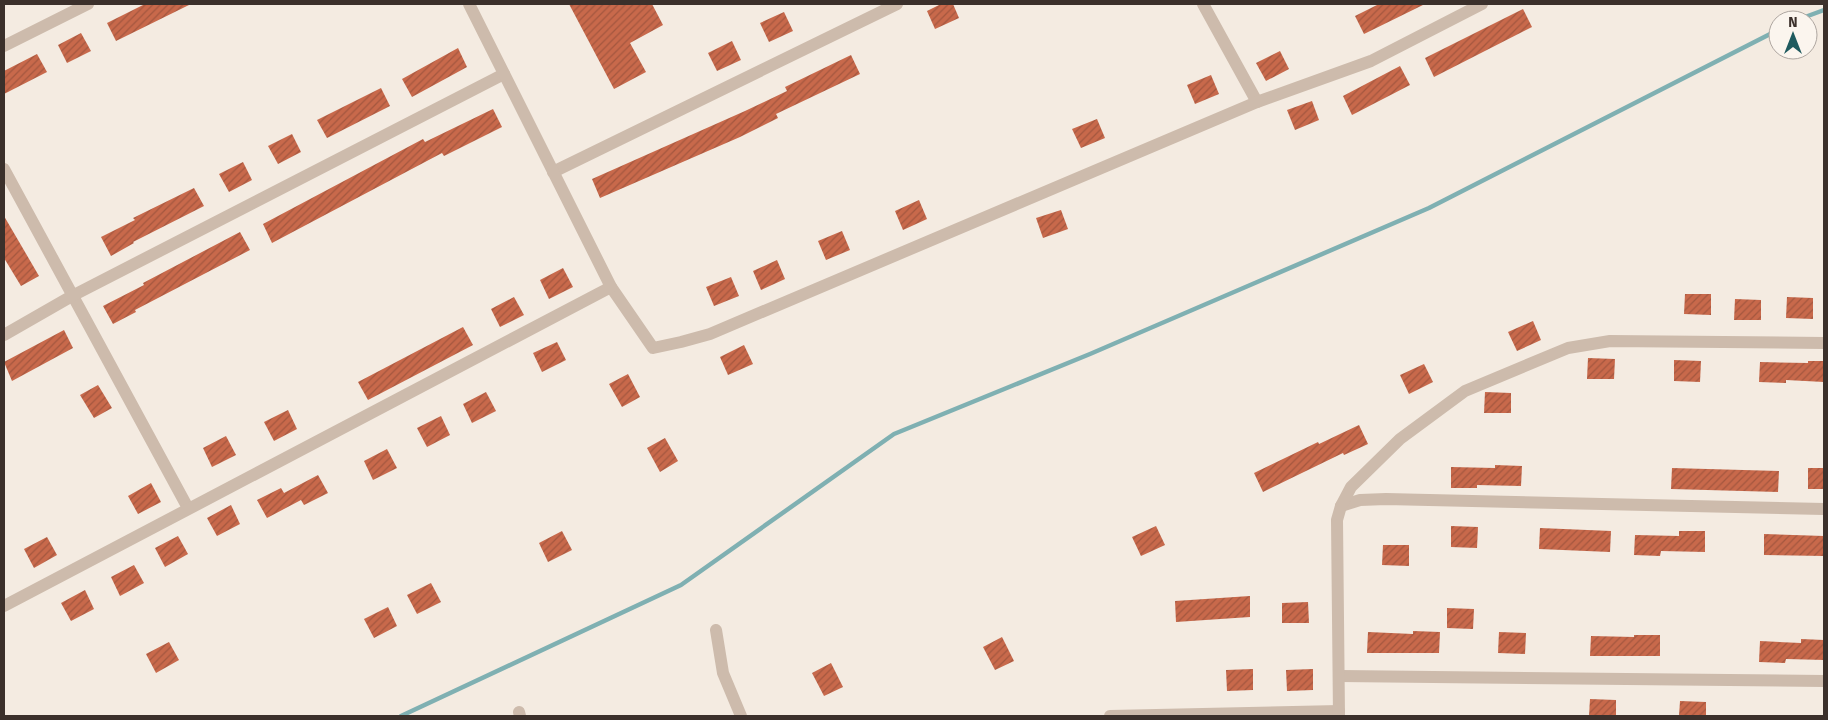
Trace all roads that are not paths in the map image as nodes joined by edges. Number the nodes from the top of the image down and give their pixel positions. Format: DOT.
graph roads {
  1 [pos="88,4"];
  2 [pos="469,4"];
  3 [pos="897,4"];
  4 [pos="1203,4"];
  5 [pos="1482,4"];
  6 [pos="4,46"];
  7 [pos="504,74"];
  8 [pos="1257,102"];
  9 [pos="4,169"];
  10 [pos="553,172"];
  11 [pos="611,287"];
  12 [pos="72,296"];
  13 [pos="4,335"];
  14 [pos="1824,342"];
  15 [pos="1341,506"];
  16 [pos="188,508"];
  17 [pos="1824,509"];
  18 [pos="4,606"];
  19 [pos="716,630"];
  20 [pos="1340,676"];
  21 [pos="1824,680"];
  22 [pos="1339,714"];
  23 [pos="741,716"];
  24 [pos="1110,716"];
  1 -- 6 [label="street"];
  2 -- 7 [label="street"];
  3 -- 10 [label="street"];
  4 -- 8 [label="street"];
  5 -- 8 [label="street"];
  7 -- 10 [label="street"];
  7 -- 12 [label="street"];
  8 -- 11 [label="street"];
  9 -- 12 [label="street"];
  10 -- 11 [label="street"];
  11 -- 16 [label="street"];
  12 -- 13 [label="street"];
  12 -- 16 [label="street"];
  14 -- 15 [label="street"];
  15 -- 17 [label="street"];
  15 -- 20 [label="street"];
  16 -- 18 [label="street"];
  19 -- 23 [label="street"];
  20 -- 21 [label="street"];
  20 -- 22 [label="street"];
  22 -- 24 [label="street"];
}
